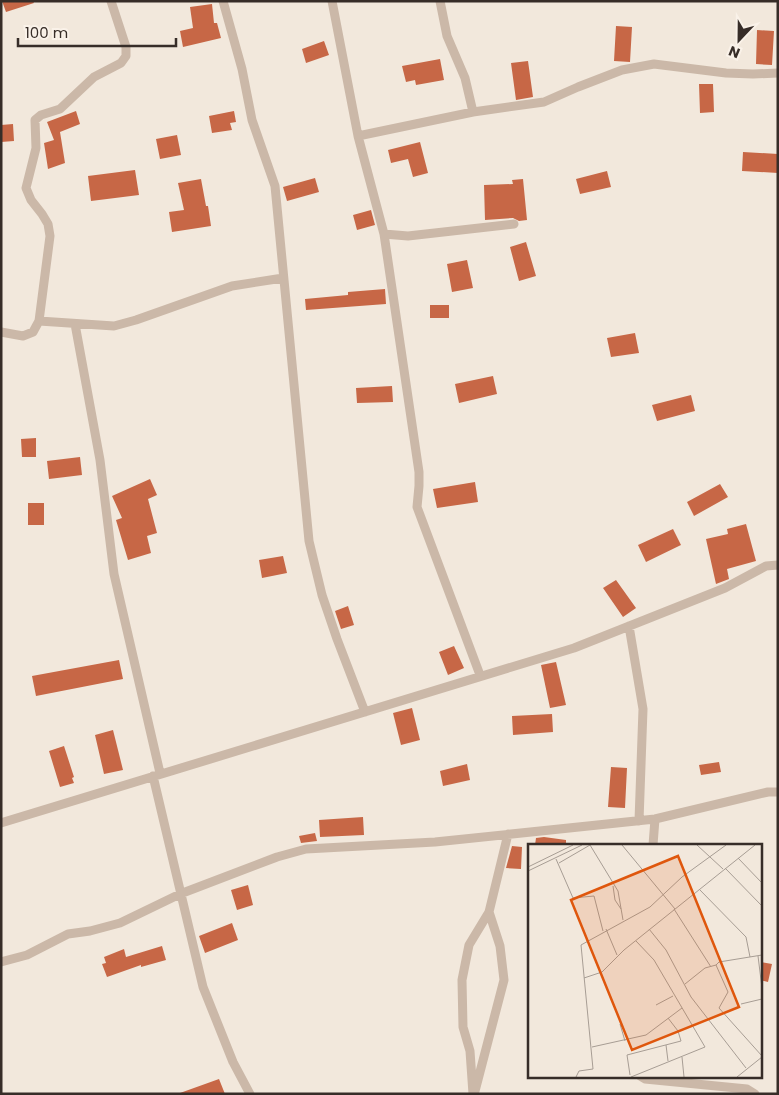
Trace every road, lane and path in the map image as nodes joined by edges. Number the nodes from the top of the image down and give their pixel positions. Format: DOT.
graph roads {
  1 [pos="111,1"];
  2 [pos="223,1"];
  3 [pos="332,1"];
  4 [pos="440,1"];
  5 [pos="778,73"];
  6 [pos="473,112"];
  7 [pos="358,136"];
  8 [pos="514,224"];
  9 [pos="384,234"];
  10 [pos="283,278"];
  11 [pos="39,321"];
  12 [pos="75,324"];
  13 [pos="1,332"];
  14 [pos="778,565"];
  15 [pos="629,626"];
  16 [pos="480,676"];
  17 [pos="365,712"];
  18 [pos="156,774"];
  19 [pos="778,792"];
  20 [pos="655,819"];
  21 [pos="639,821"];
  22 [pos="1,823"];
  23 [pos="508,834"];
  24 [pos="652,844"];
  25 [pos="180,894"];
  26 [pos="489,912"];
  27 [pos="1,962"];
  28 [pos="643,1078"];
  29 [pos="250,1094"];
  30 [pos="473,1094"];
  31 [pos="755,1094"];
  1 -- 11 [label="street"];
  2 -- 10 [label="street"];
  3 -- 7 [label="street"];
  4 -- 6 [label="street"];
  5 -- 6 [label="street"];
  6 -- 7 [label="street"];
  7 -- 9 [label="street"];
  8 -- 9 [label="street"];
  9 -- 16 [label="street"];
  10 -- 12 [label="street"];
  10 -- 17 [label="street"];
  11 -- 12 [label="street"];
  11 -- 13 [label="street"];
  12 -- 18 [label="street"];
  14 -- 15 [label="street"];
  15 -- 16 [label="street"];
  15 -- 21 [label="street"];
  16 -- 17 [label="street"];
  17 -- 18 [label="street"];
  18 -- 22 [label="street"];
  18 -- 25 [label="street"];
  19 -- 20 [label="street"];
  20 -- 21 [label="street"];
  20 -- 24 [label="street"];
  21 -- 23 [label="street"];
  23 -- 25 [label="street"];
  23 -- 26 [label="street"];
  25 -- 27 [label="street"];
  25 -- 29 [label="street"];
  26 -- 30 [label="street"];
  26 -- 30 [label="street"];
  28 -- 31 [label="street"];
}
